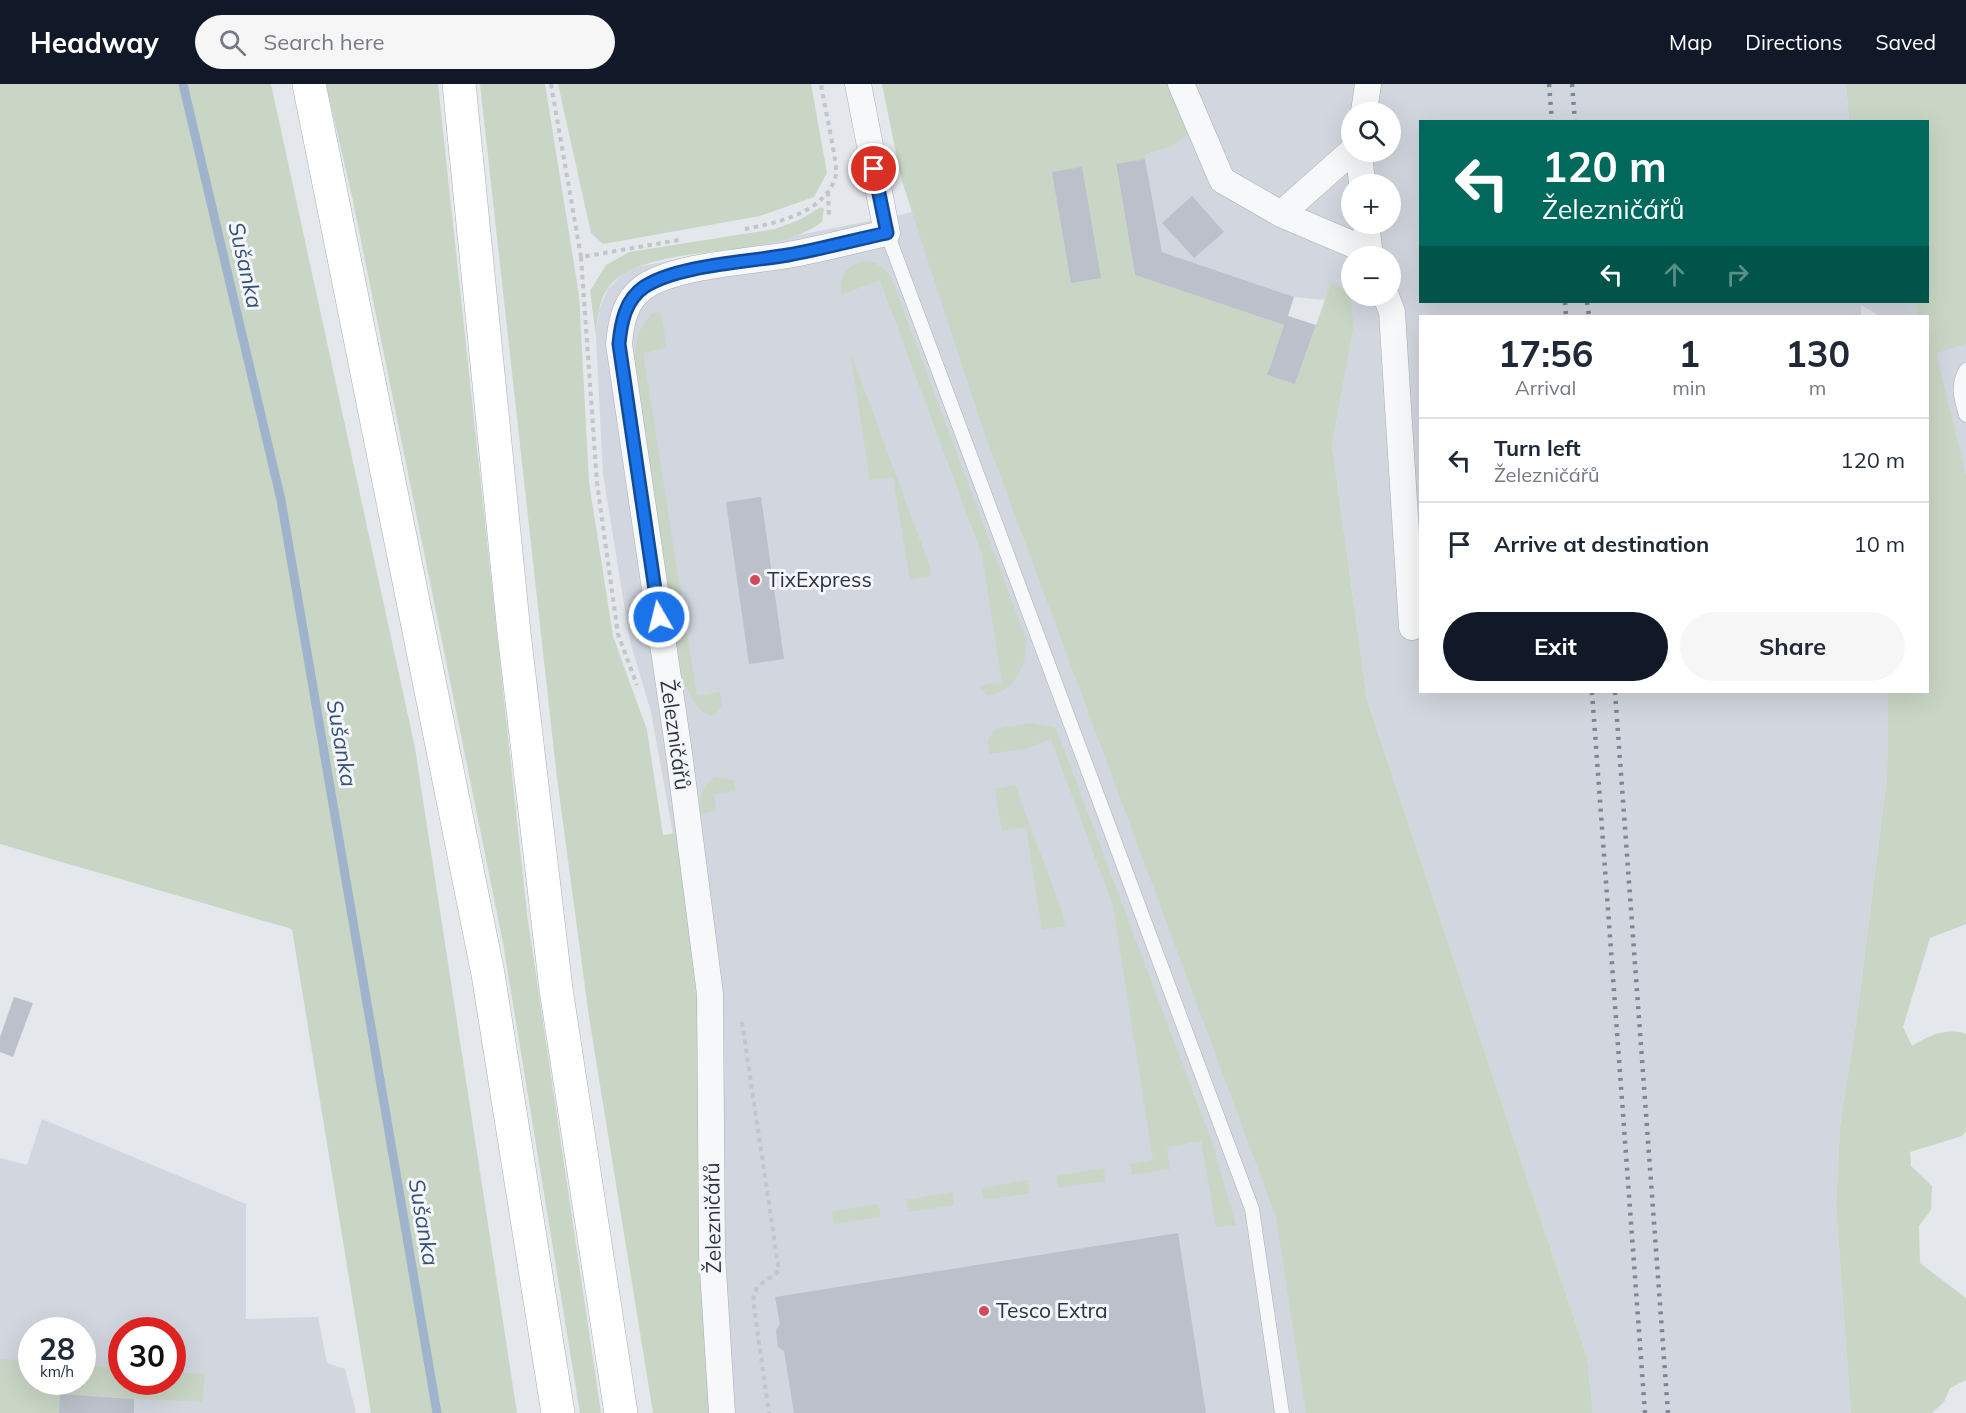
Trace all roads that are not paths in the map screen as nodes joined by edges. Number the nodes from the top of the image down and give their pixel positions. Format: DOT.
graph roads {
  1 [pos="309,84"];
  2 [pos="459,84"];
  3 [pos="858,84"];
  4 [pos="1182,84"];
  5 [pos="1368,84"];
  6 [pos="1365,102"];
  7 [pos="1341,161"];
  8 [pos="1281,214"];
  9 [pos="887,233"];
  10 [pos="1351,246"];
  11 [pos="1390,306"];
  12 [pos="1966,370"];
  13 [pos="1966,415"];
  14 [pos="1412,627"];
  15 [pos="558,1413"];
  16 [pos="621,1413"];
  17 [pos="722,1413"];
  18 [pos="1282,1413"];
  1 -- 15 [label="main road"];
  2 -- 16 [label="main road"];
  3 -- 9 [label="street"];
  4 -- 8 [label="street"];
  5 -- 6 [label="street"];
  7 -- 8 [label="street"];
  8 -- 10 [label="street"];
  9 -- 17 [label="street, Železničářů"];
  9 -- 18 [label="lane"];
  11 -- 14 [label="street"];
  12 -- 13 [label="lane"];
}
